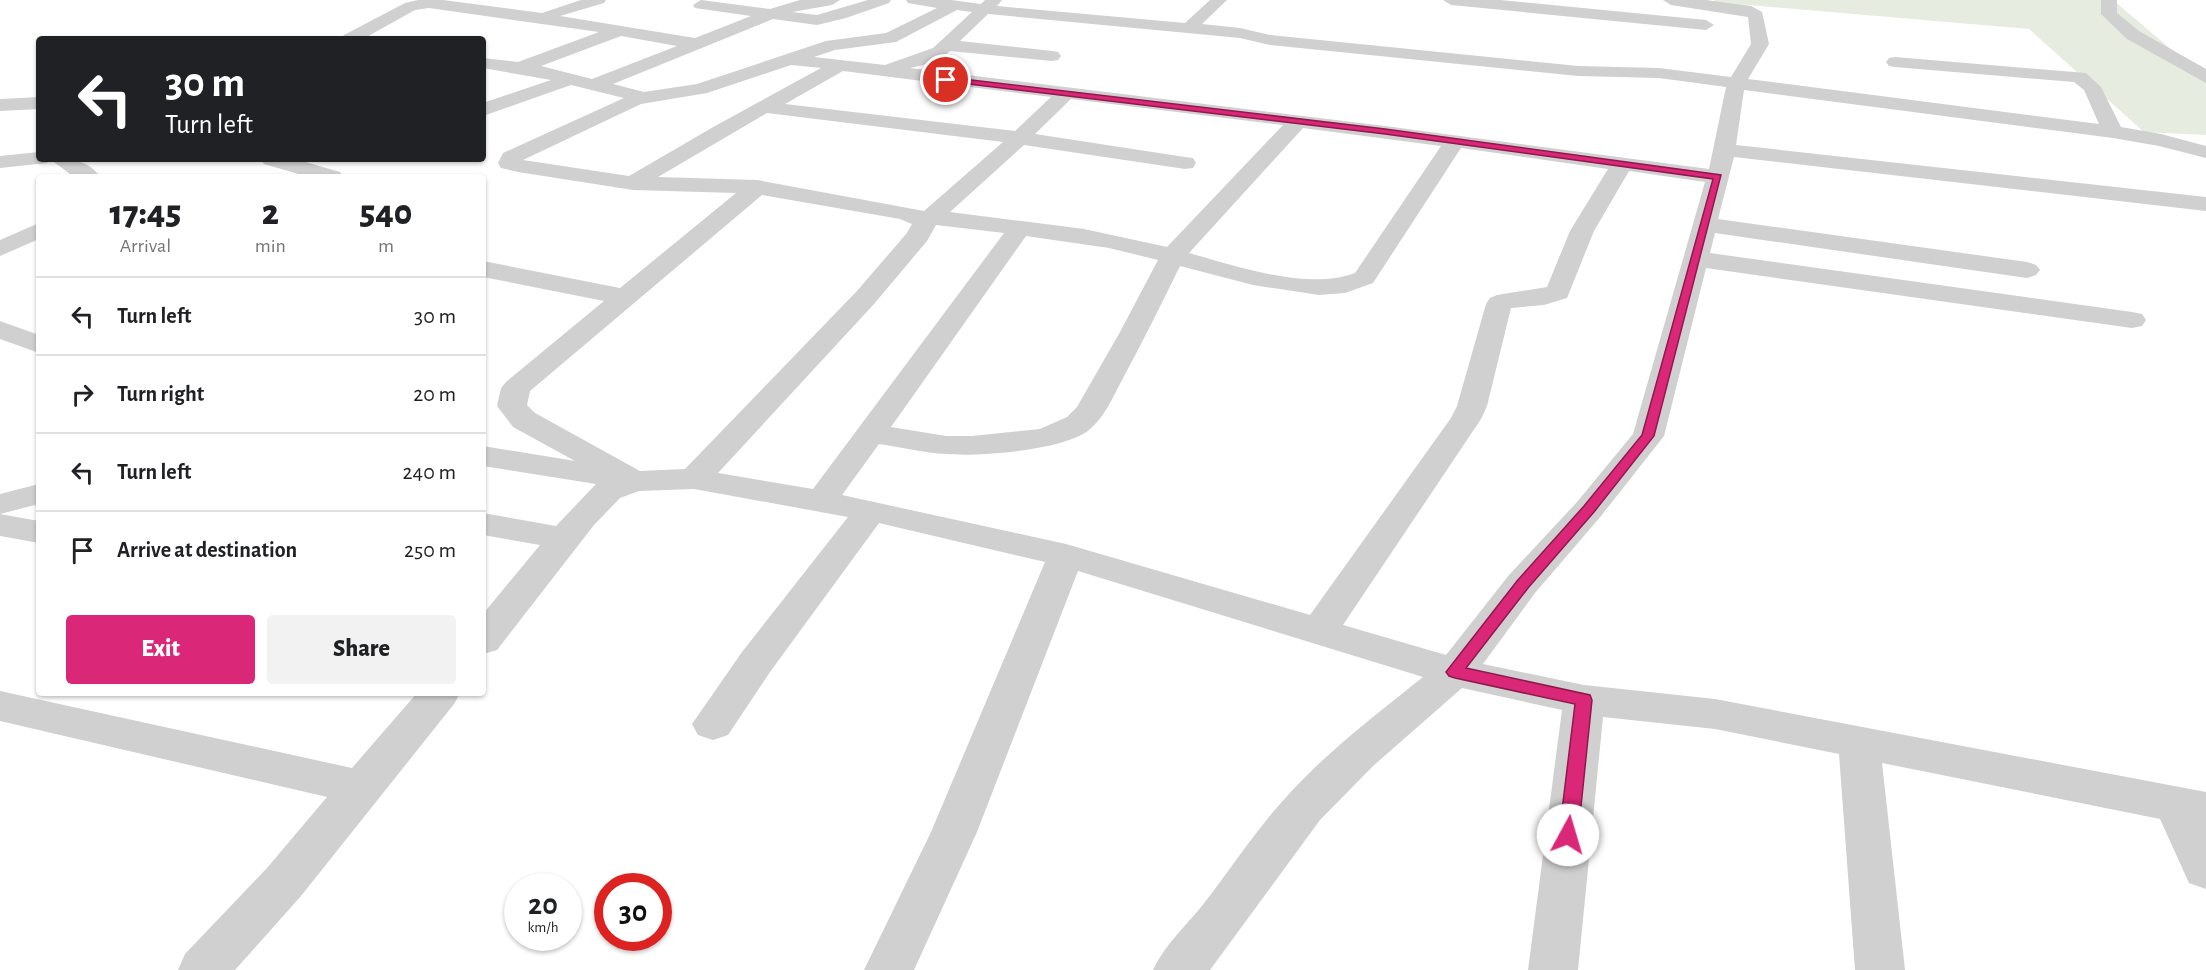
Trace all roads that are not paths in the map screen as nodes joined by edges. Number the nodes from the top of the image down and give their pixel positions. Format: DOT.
graph roads {
  1 [pos="598,0"];
  2 [pos="832,0"];
  3 [pos="883,0"];
  4 [pos="914,0"];
  5 [pos="1219,0"];
  6 [pos="1451,0"];
  7 [pos="1671,0"];
  8 [pos="2109,0"];
  9 [pos="988,4"];
  10 [pos="701,5"];
  11 [pos="956,5"];
  12 [pos="770,15"];
  13 [pos="538,17"];
  14 [pos="1189,28"];
  15 [pos="620,30"];
  16 [pos="1760,30"];
  17 [pos="356,36"];
  18 [pos="697,44"];
  19 [pos="946,45"];
  20 [pos="1052,56"];
  21 [pos="789,60"];
  22 [pos="1895,62"];
  23 [pos="486,63"];
  24 [pos="839,66"];
  25 [pos="519,68"];
  26 [pos="875,71"];
  27 [pos="2206,77"];
  28 [pos="570,79"];
  29 [pos="1736,83"];
  30 [pos="593,85"];
  31 [pos="1065,94"];
  32 [pos="636,99"];
  33 [pos="36,104"];
  34 [pos="0,105"];
  35 [pos="765,107"];
  36 [pos="486,109"];
  37 [pos="1298,121"];
  38 [pos="2113,132"];
  39 [pos="1018,138"];
  40 [pos="2161,140"];
  41 [pos="1455,141"];
  42 [pos="2206,141"];
  43 [pos="2206,152"];
  44 [pos="36,158"];
  45 [pos="0,162"];
  46 [pos="66,162"];
  47 [pos="282,162"];
  48 [pos="1185,163"];
  49 [pos="1721,163"];
  50 [pos="1622,164"];
  51 [pos="84,174"];
  52 [pos="322,174"];
  53 [pos="633,183"];
  54 [pos="757,187"];
  55 [pos="2206,204"];
  56 [pos="928,220"];
  57 [pos="1705,224"];
  58 [pos="1019,229"];
  59 [pos="36,231"];
  60 [pos="0,249"];
  61 [pos="1171,258"];
  62 [pos="1696,259"];
  63 [pos="486,270"];
  64 [pos="2027,270"];
  65 [pos="624,297"];
  66 [pos="2132,320"];
  67 [pos="0,329"];
  68 [pos="36,344"];
  69 [pos="870,433"];
  70 [pos="486,456"];
  71 [pos="694,479"];
  72 [pos="634,481"];
  73 [pos="36,495"];
  74 [pos="821,501"];
  75 [pos="0,504"];
  76 [pos="870,511"];
  77 [pos="0,525"];
  78 [pos="486,525"];
  79 [pos="36,531"];
  80 [pos="565,539"];
  81 [pos="1066,555"];
  82 [pos="488,627"];
  83 [pos="1319,631"];
  84 [pos="1455,672"];
  85 [pos="438,696"];
  86 [pos="1584,700"];
  87 [pos="0,706"];
  88 [pos="713,724"];
  89 [pos="1859,743"];
  90 [pos="362,788"];
  91 [pos="2190,807"];
  92 [pos="2206,869"];
  93 [pos="203,970"];
  94 [pos="889,970"];
  95 [pos="1178,970"];
  96 [pos="1553,970"];
  97 [pos="1880,970"];
  1 -- 13 [label="street"];
  2 -- 12 [label="street"];
  3 -- 12 [label="street"];
  4 -- 11 [label="street"];
  5 -- 14 [label="street"];
  6 -- 16 [label="street"];
  7 -- 16 [label="street"];
  8 -- 27 [label="street"];
  9 -- 11 [label="street"];
  9 -- 14 [label="street"];
  9 -- 19 [label="street"];
  10 -- 12 [label="street"];
  11 -- 21 [label="street"];
  12 -- 18 [label="street"];
  13 -- 15 [label="street"];
  13 -- 17 [label="street"];
  14 -- 29 [label="street"];
  15 -- 18 [label="street"];
  15 -- 25 [label="street"];
  16 -- 29 [label="street"];
  18 -- 30 [label="street"];
  19 -- 20 [label="street"];
  19 -- 26 [label="street"];
  21 -- 24 [label="street"];
  21 -- 32 [label="street"];
  22 -- 38 [label="street"];
  23 -- 25 [label="street"];
  24 -- 26 [label="street"];
  24 -- 35 [label="street"];
  25 -- 28 [label="street"];
  26 -- 31 [label="street"];
  28 -- 30 [label="street"];
  28 -- 36 [label="street"];
  29 -- 38 [label="street"];
  29 -- 49 [label="street"];
  30 -- 32 [label="street"];
  31 -- 37 [label="street"];
  31 -- 39 [label="street"];
  32 -- 53 [label="street"];
  33 -- 34 [label="street"];
  35 -- 39 [label="street"];
  35 -- 53 [label="street"];
  37 -- 41 [label="street"];
  37 -- 61 [label="street"];
  38 -- 40 [label="street"];
  39 -- 48 [label="street"];
  39 -- 56 [label="street"];
  40 -- 42 [label="street"];
  40 -- 43 [label="street"];
  41 -- 50 [label="street"];
  41 -- 61 [label="street"];
  44 -- 45 [label="street"];
  46 -- 51 [label="street"];
  47 -- 52 [label="street"];
  49 -- 50 [label="street"];
  49 -- 55 [label="street"];
  49 -- 57 [label="street"];
  50 -- 83 [label="street"];
  53 -- 54 [label="street"];
  54 -- 56 [label="street"];
  54 -- 65 [label="street"];
  56 -- 58 [label="street"];
  56 -- 71 [label="street"];
  57 -- 62 [label="street"];
  57 -- 64 [label="street"];
  58 -- 61 [label="street"];
  58 -- 69 [label="street"];
  59 -- 60 [label="street"];
  61 -- 69 [label="street"];
  62 -- 66 [label="street"];
  62 -- 84 [label="street"];
  63 -- 65 [label="street"];
  65 -- 72 [label="street"];
  67 -- 68 [label="street"];
  69 -- 74 [label="street"];
  70 -- 72 [label="street"];
  71 -- 72 [label="street"];
  71 -- 74 [label="street"];
  72 -- 80 [label="street"];
  73 -- 75 [label="street"];
  74 -- 76 [label="street"];
  76 -- 81 [label="street"];
  76 -- 88 [label="street"];
  77 -- 79 [label="street"];
  78 -- 80 [label="street"];
  80 -- 82 [label="street"];
  81 -- 83 [label="street"];
  81 -- 94 [label="street"];
  83 -- 84 [label="street"];
  84 -- 86 [label="street"];
  84 -- 95 [label="street"];
  85 -- 90 [label="street"];
  86 -- 89 [label="street"];
  86 -- 96 [label="street"];
  87 -- 90 [label="street"];
  89 -- 91 [label="street"];
  89 -- 97 [label="street"];
  90 -- 93 [label="street"];
  91 -- 92 [label="street"];
}
